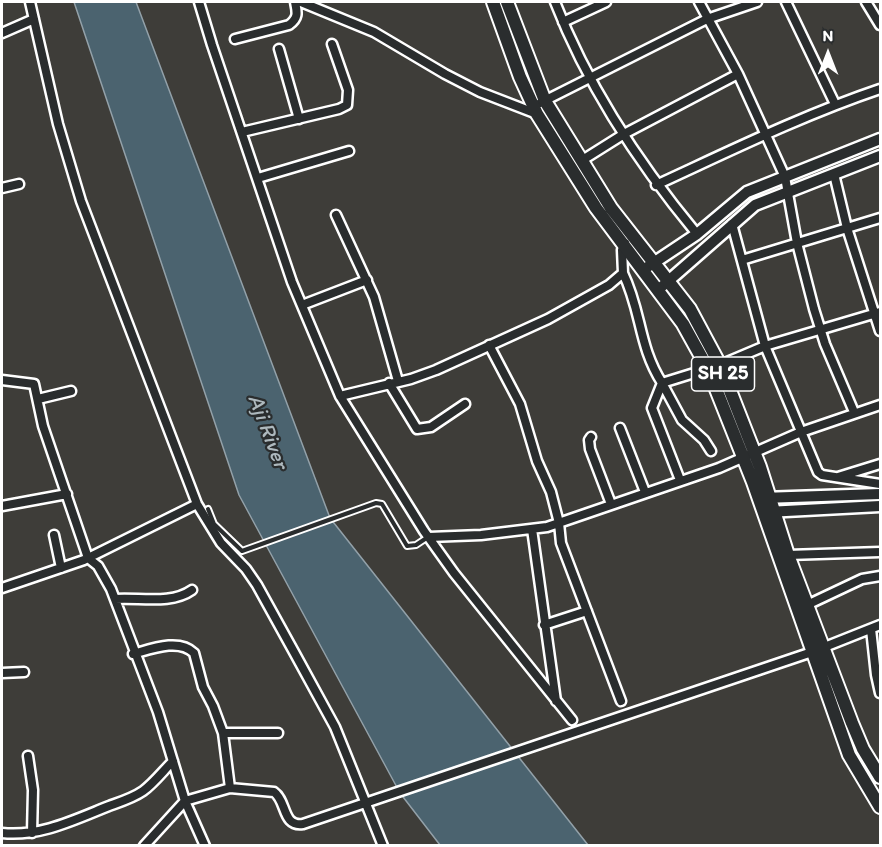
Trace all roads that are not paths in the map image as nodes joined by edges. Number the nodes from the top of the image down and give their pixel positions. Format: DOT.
graph roads {
  1 [pos="30,2"];
  2 [pos="199,2"];
  3 [pos="295,2"];
  4 [pos="301,2"];
  5 [pos="493,2"];
  6 [pos="507,2"];
  7 [pos="555,2"];
  8 [pos="606,2"];
  9 [pos="699,2"];
  10 [pos="757,2"];
  11 [pos="786,2"];
  12 [pos="867,2"];
  13 [pos="34,19"];
  14 [pos="707,19"];
  15 [pos="563,22"];
  16 [pos="880,25"];
  17 [pos="2,33"];
  18 [pos="235,39"];
  19 [pos="332,44"];
  20 [pos="279,49"];
  21 [pos="738,74"];
  22 [pos="590,80"];
  23 [pos="880,89"];
  24 [pos="836,104"];
  25 [pos="538,107"];
  26 [pos="299,119"];
  27 [pos="242,132"];
  28 [pos="624,134"];
  29 [pos="766,134"];
  30 [pos="880,140"];
  31 [pos="349,151"];
  32 [pos="880,156"];
  33 [pos="581,162"];
  34 [pos="834,174"];
  35 [pos="785,177"];
  36 [pos="258,178"];
  37 [pos="19,184"];
  38 [pos="656,185"];
  39 [pos="2,188"];
  40 [pos="787,192"];
  41 [pos="336,215"];
  42 [pos="880,218"];
  43 [pos="732,224"];
  44 [pos="847,228"];
  45 [pos="697,234"];
  46 [pos="633,237"];
  47 [pos="797,243"];
  48 [pos="623,245"];
  49 [pos="742,260"];
  50 [pos="654,262"];
  51 [pos="643,270"];
  52 [pos="623,273"];
  53 [pos="367,280"];
  54 [pos="669,280"];
  55 [pos="658,290"];
  56 [pos="302,305"];
  57 [pos="877,314"];
  58 [pos="821,331"];
  59 [pos="880,331"];
  60 [pos="489,345"];
  61 [pos="765,346"];
  62 [pos="714,367"];
  63 [pos="2,380"];
  64 [pos="394,382"];
  65 [pos="662,383"];
  66 [pos="71,392"];
  67 [pos="340,396"];
  68 [pos="38,399"];
  69 [pos="465,404"];
  70 [pos="880,405"];
  71 [pos="854,412"];
  72 [pos="620,428"];
  73 [pos="801,432"];
  74 [pos="591,437"];
  75 [pos="711,451"];
  76 [pos="748,454"];
  77 [pos="880,464"];
  78 [pos="838,477"];
  79 [pos="680,480"];
  80 [pos="880,484"];
  81 [pos="645,492"];
  82 [pos="67,494"];
  83 [pos="880,494"];
  84 [pos="764,498"];
  85 [pos="197,504"];
  86 [pos="611,504"];
  87 [pos="2,506"];
  88 [pos="880,506"];
  89 [pos="208,509"];
  90 [pos="769,512"];
  91 [pos="559,523"];
  92 [pos="532,529"];
  93 [pos="54,535"];
  94 [pos="429,537"];
  95 [pos="880,552"];
  96 [pos="788,555"];
  97 [pos="88,558"];
  98 [pos="61,568"];
  99 [pos="880,576"];
  100 [pos="2,588"];
  101 [pos="192,590"];
  102 [pos="115,599"];
  103 [pos="807,605"];
  104 [pos="587,611"];
  105 [pos="544,625"];
  106 [pos="880,625"];
  107 [pos="871,629"];
  108 [pos="824,647"];
  109 [pos="812,652"];
  110 [pos="133,654"];
  111 [pos="24,672"];
  112 [pos="2,673"];
  113 [pos="878,675"];
  114 [pos="880,693"];
  115 [pos="621,701"];
  116 [pos="556,703"];
  117 [pos="572,720"];
  118 [pos="278,733"];
  119 [pos="223,734"];
  120 [pos="28,756"];
  121 [pos="172,761"];
  122 [pos="880,777"];
  123 [pos="230,788"];
  124 [pos="185,801"];
  125 [pos="366,804"];
  126 [pos="880,807"];
  127 [pos="2,833"];
  128 [pos="32,833"];
  129 [pos="144,846"];
  130 [pos="205,846"];
  131 [pos="383,846"];
  1 -- 13 [label="street"];
  2 -- 27 [label="street"];
  3 -- 18 [label="street"];
  4 -- 25 [label="street"];
  5 -- 25 [label="main road"];
  6 -- 25 [label="main road, SH 25"];
  7 -- 15 [label="street"];
  8 -- 15 [label="street"];
  9 -- 14 [label="street"];
  10 -- 14 [label="street"];
  11 -- 24 [label="street"];
  12 -- 16 [label="street"];
  13 -- 17 [label="street"];
  13 -- 85 [label="street"];
  14 -- 21 [label="street"];
  14 -- 22 [label="street"];
  15 -- 22 [label="street"];
  19 -- 26 [label="street"];
  20 -- 26 [label="street"];
  21 -- 28 [label="street"];
  21 -- 29 [label="street"];
  22 -- 25 [label="street"];
  22 -- 28 [label="street"];
  23 -- 24 [label="street"];
  24 -- 29 [label="street"];
  25 -- 33 [label="main road, SH 25"];
  25 -- 48 [label="main road"];
  26 -- 27 [label="street"];
  27 -- 36 [label="street"];
  28 -- 33 [label="street"];
  28 -- 38 [label="street"];
  29 -- 35 [label="street"];
  29 -- 38 [label="street"];
  30 -- 35 [label="street"];
  31 -- 36 [label="street"];
  32 -- 34 [label="street"];
  33 -- 46 [label="main road, SH 25"];
  34 -- 40 [label="street"];
  34 -- 44 [label="street"];
  35 -- 40 [label="street"];
  35 -- 45 [label="street"];
  36 -- 56 [label="street"];
  37 -- 39 [label="street"];
  38 -- 45 [label="street"];
  40 -- 43 [label="street"];
  40 -- 47 [label="street"];
  41 -- 53 [label="street"];
  42 -- 44 [label="street"];
  43 -- 49 [label="street"];
  43 -- 54 [label="street"];
  44 -- 47 [label="street"];
  44 -- 57 [label="street"];
  45 -- 50 [label="street"];
  46 -- 48 [label="street"];
  46 -- 50 [label="main road, SH 25"];
  47 -- 49 [label="street"];
  47 -- 58 [label="street"];
  48 -- 51 [label="main road"];
  48 -- 52 [label="street"];
  49 -- 61 [label="street"];
  50 -- 51 [label="street"];
  50 -- 54 [label="main road, SH 25"];
  51 -- 55 [label="main road"];
  52 -- 60 [label="street"];
  52 -- 65 [label="street"];
  53 -- 56 [label="street"];
  53 -- 64 [label="street"];
  54 -- 55 [label="street"];
  54 -- 62 [label="main road, SH 25"];
  55 -- 62 [label="main road"];
  56 -- 67 [label="street"];
  57 -- 58 [label="street"];
  57 -- 59 [label="street"];
  58 -- 61 [label="street"];
  58 -- 71 [label="street"];
  60 -- 64 [label="street"];
  60 -- 91 [label="street"];
  61 -- 62 [label="street"];
  61 -- 73 [label="street"];
  62 -- 65 [label="street"];
  62 -- 76 [label="main road, SH 25"];
  63 -- 68 [label="street"];
  64 -- 67 [label="street"];
  64 -- 69 [label="street"];
  65 -- 75 [label="street"];
  65 -- 79 [label="street"];
  66 -- 68 [label="street"];
  67 -- 94 [label="street"];
  68 -- 82 [label="street"];
  70 -- 71 [label="street"];
  71 -- 73 [label="street"];
  72 -- 81 [label="street"];
  73 -- 76 [label="street"];
  73 -- 78 [label="street"];
  74 -- 86 [label="street"];
  76 -- 79 [label="street"];
  76 -- 84 [label="main road, SH 25"];
  77 -- 78 [label="street"];
  78 -- 80 [label="street"];
  79 -- 81 [label="street"];
  81 -- 86 [label="street"];
  82 -- 87 [label="street"];
  82 -- 97 [label="street"];
  83 -- 84 [label="street"];
  84 -- 90 [label="main road, SH 25"];
  85 -- 97 [label="street"];
  85 -- 125 [label="street"];
  86 -- 91 [label="street"];
  88 -- 90 [label="street"];
  89 -- 94 [label="lane"];
  90 -- 96 [label="main road, SH 25"];
  90 -- 109 [label="main road"];
  91 -- 92 [label="street"];
  91 -- 104 [label="street"];
  92 -- 94 [label="street"];
  92 -- 105 [label="street"];
  93 -- 98 [label="street"];
  94 -- 116 [label="street"];
  95 -- 96 [label="street"];
  96 -- 103 [label="main road, SH 25"];
  97 -- 98 [label="street"];
  97 -- 102 [label="street"];
  98 -- 100 [label="street"];
  99 -- 103 [label="street"];
  101 -- 102 [label="street"];
  102 -- 110 [label="street"];
  103 -- 108 [label="main road, SH 25"];
  104 -- 105 [label="street"];
  104 -- 115 [label="street"];
  105 -- 116 [label="street"];
  106 -- 107 [label="street"];
  107 -- 108 [label="street"];
  107 -- 113 [label="street"];
  108 -- 109 [label="street"];
  108 -- 122 [label="main road, SH 25"];
  109 -- 125 [label="street"];
  109 -- 126 [label="main road"];
  110 -- 119 [label="street"];
  110 -- 121 [label="street"];
  111 -- 112 [label="street"];
  113 -- 114 [label="street"];
  116 -- 117 [label="street"];
  118 -- 119 [label="street"];
  119 -- 123 [label="street"];
  120 -- 128 [label="street"];
  121 -- 124 [label="street"];
  121 -- 128 [label="street"];
  123 -- 124 [label="street"];
  123 -- 125 [label="street"];
  124 -- 129 [label="street"];
  124 -- 130 [label="street"];
  125 -- 131 [label="street"];
  127 -- 128 [label="street"];
}
